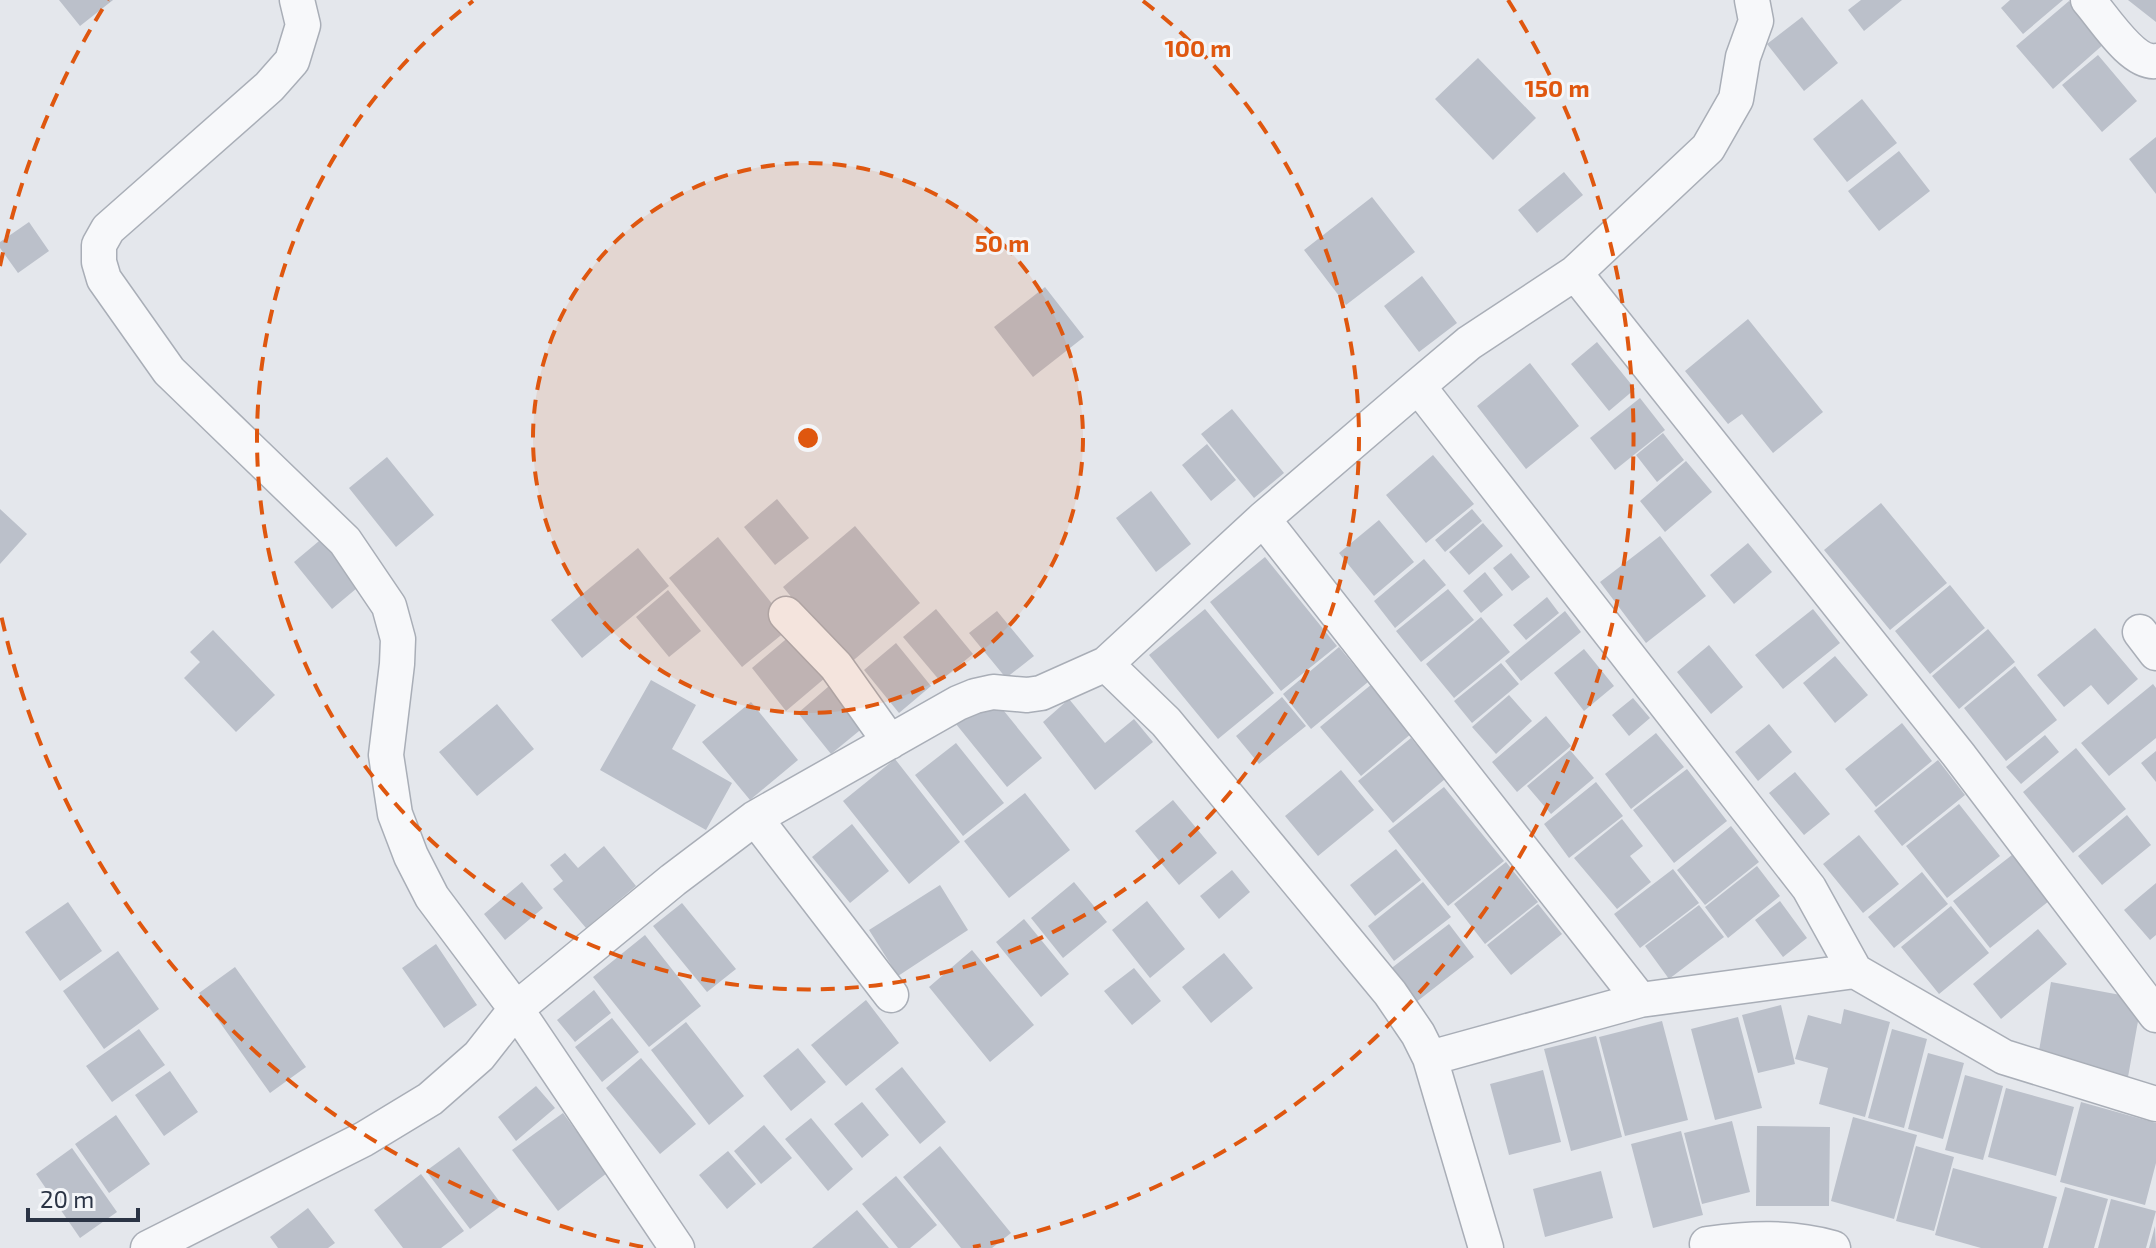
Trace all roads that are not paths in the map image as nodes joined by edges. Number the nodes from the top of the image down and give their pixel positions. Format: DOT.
graph roads {
  1 [pos="297,0"];
  2 [pos="1752,0"];
  3 [pos="2088,0"];
  4 [pos="2156,61"];
  5 [pos="1575,273"];
  6 [pos="1418,386"];
  7 [pos="1263,519"];
  8 [pos="786,614"];
  9 [pos="1106,664"];
  10 [pos="890,742"];
  11 [pos="755,818"];
  12 [pos="1855,971"];
  13 [pos="891,995"];
  14 [pos="1640,1000"];
  15 [pos="516,1009"];
  16 [pos="2156,1015"];
  17 [pos="1430,1058"];
  18 [pos="2156,1104"];
  19 [pos="1701,1247"];
  20 [pos="148,1248"];
  21 [pos="677,1248"];
  22 [pos="1486,1248"];
  23 [pos="1833,1248"];
  1 -- 15 [label="street"];
  2 -- 5 [label="street"];
  3 -- 4 [label="street"];
  5 -- 6 [label="street"];
  5 -- 16 [label="street"];
  6 -- 7 [label="street"];
  6 -- 12 [label="street"];
  7 -- 9 [label="street"];
  7 -- 14 [label="street"];
  8 -- 10 [label="street"];
  9 -- 10 [label="street"];
  9 -- 17 [label="street"];
  10 -- 11 [label="street"];
  11 -- 13 [label="street"];
  11 -- 15 [label="street"];
  12 -- 14 [label="street"];
  12 -- 18 [label="street"];
  14 -- 17 [label="street"];
  15 -- 20 [label="street"];
  15 -- 21 [label="street"];
  17 -- 22 [label="street"];
  19 -- 23 [label="street"];
}
